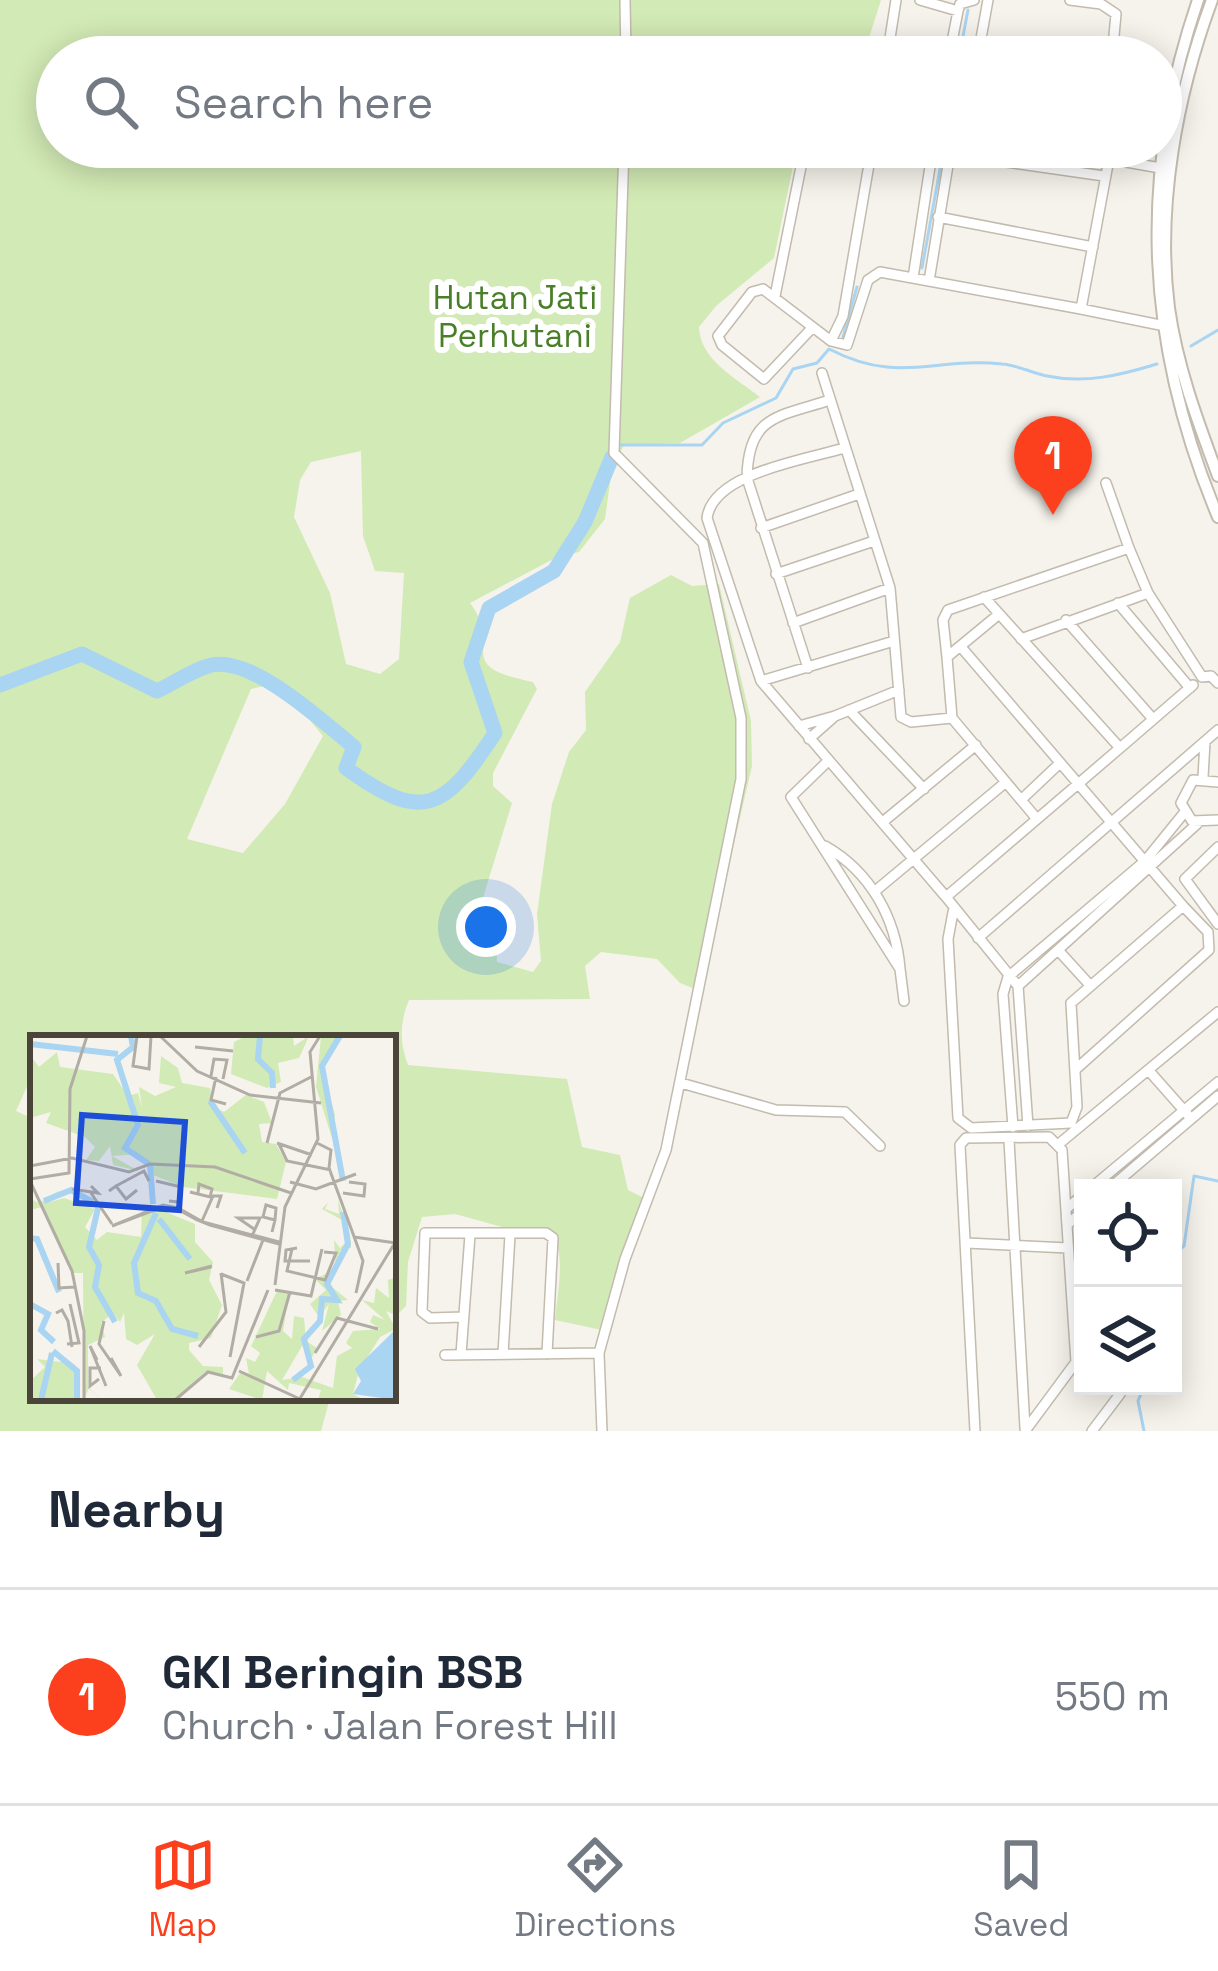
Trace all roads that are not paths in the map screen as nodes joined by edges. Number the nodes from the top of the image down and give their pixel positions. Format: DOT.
graph roads {
  1 [pos="625,0"];
  2 [pos="896,0"];
  3 [pos="920,0"];
  4 [pos="974,0"];
  5 [pos="988,0"];
  6 [pos="1070,0"];
  7 [pos="1198,0"];
  8 [pos="1212,0"];
  9 [pos="958,5"];
  10 [pos="626,36"];
  11 [pos="890,36"];
  12 [pos="953,36"];
  13 [pos="978,36"];
  14 [pos="1114,36"];
  15 [pos="1182,58"];
  16 [pos="1182,99"];
  17 [pos="623,168"];
  18 [pos="801,168"];
  19 [pos="868,168"];
  20 [pos="930,168"];
  21 [pos="947,168"];
  22 [pos="1056,168"];
  23 [pos="1106,168"];
  24 [pos="1160,168"];
  25 [pos="1166,169"];
  26 [pos="1103,176"];
  27 [pos="938,217"];
  28 [pos="1093,247"];
  29 [pos="913,278"];
  30 [pos="929,280"];
  31 [pos="775,296"];
  32 [pos="1081,309"];
  33 [pos="1160,325"];
  34 [pos="812,328"];
  35 [pos="832,341"];
  36 [pos="822,373"];
  37 [pos="830,400"];
  38 [pos="844,448"];
  39 [pos="1218,476"];
  40 [pos="747,478"];
  41 [pos="1106,482"];
  42 [pos="859,494"];
  43 [pos="1218,517"];
  44 [pos="761,528"];
  45 [pos="874,541"];
  46 [pos="1129,548"];
  47 [pos="776,574"];
  48 [pos="890,588"];
  49 [pos="1148,593"];
  50 [pos="983,597"];
  51 [pos="1118,603"];
  52 [pos="998,615"];
  53 [pos="1066,620"];
  54 [pos="793,623"];
  55 [pos="1021,639"];
  56 [pos="894,641"];
  57 [pos="961,647"];
  58 [pos="947,656"];
  59 [pos="808,668"];
  60 [pos="1202,677"];
  61 [pos="761,681"];
  62 [pos="1218,683"];
  63 [pos="1190,688"];
  64 [pos="898,690"];
  65 [pos="849,710"];
  66 [pos="835,716"];
  67 [pos="952,718"];
  68 [pos="1154,719"];
  69 [pos="799,727"];
  70 [pos="1218,730"];
  71 [pos="809,739"];
  72 [pos="1204,742"];
  73 [pos="976,745"];
  74 [pos="1120,748"];
  75 [pos="827,762"];
  76 [pos="1060,763"];
  77 [pos="1203,777"];
  78 [pos="1006,782"];
  79 [pos="1077,782"];
  80 [pos="1218,782"];
  81 [pos="924,789"];
  82 [pos="1022,799"];
  83 [pos="1184,813"];
  84 [pos="1037,819"];
  85 [pos="1218,820"];
  86 [pos="884,821"];
  87 [pos="1110,824"];
  88 [pos="1197,824"];
  89 [pos="825,846"];
  90 [pos="1218,848"];
  91 [pos="916,858"];
  92 [pos="1148,865"];
  93 [pos="874,892"];
  94 [pos="946,897"];
  95 [pos="1184,907"];
  96 [pos="954,908"];
  97 [pos="1088,918"];
  98 [pos="1218,924"];
  99 [pos="978,938"];
  100 [pos="1058,950"];
  101 [pos="900,969"];
  102 [pos="1008,977"];
  103 [pos="1088,983"];
  104 [pos="1018,986"];
  105 [pos="904,1001"];
  106 [pos="1218,1012"];
  107 [pos="1076,1070"];
  108 [pos="1150,1072"];
  109 [pos="1218,1082"];
  110 [pos="682,1083"];
  111 [pos="1218,1096"];
  112 [pos="1187,1115"];
  113 [pos="1028,1126"];
  114 [pos="1012,1127"];
  115 [pos="1009,1140"];
  116 [pos="1060,1143"];
  117 [pos="880,1146"];
  118 [pos="1103,1179"];
  119 [pos="1119,1179"];
  120 [pos="1074,1202"];
  121 [pos="1066,1209"];
  122 [pos="1074,1219"];
  123 [pos="1068,1224"];
  124 [pos="470,1235"];
  125 [pos="510,1235"];
  126 [pos="967,1243"];
  127 [pos="1017,1247"];
  128 [pos="1068,1248"];
  129 [pos="1074,1311"];
  130 [pos="463,1317"];
  131 [pos="599,1353"];
  132 [pos="461,1354"];
  133 [pos="502,1354"];
  134 [pos="547,1354"];
  135 [pos="445,1355"];
  136 [pos="1074,1370"];
  137 [pos="1120,1395"];
  138 [pos="1025,1430"];
  139 [pos="602,1431"];
  140 [pos="975,1431"];
  141 [pos="1092,1431"];
  1 -- 10 [label="street"];
  2 -- 11 [label="street"];
  3 -- 9 [label="street"];
  4 -- 9 [label="street"];
  5 -- 13 [label="street"];
  6 -- 14 [label="street"];
  7 -- 15 [label="street"];
  8 -- 16 [label="street"];
  9 -- 12 [label="street"];
  17 -- 110 [label="street"];
  18 -- 31 [label="street"];
  19 -- 35 [label="street"];
  20 -- 29 [label="street"];
  21 -- 27 [label="street"];
  22 -- 26 [label="street"];
  23 -- 26 [label="street"];
  24 -- 25 [label="street"];
  25 -- 33 [label="street"];
  25 -- 39 [label="street"];
  26 -- 28 [label="street"];
  27 -- 28 [label="street"];
  27 -- 30 [label="street"];
  28 -- 32 [label="street"];
  29 -- 30 [label="street"];
  29 -- 35 [label="street"];
  30 -- 32 [label="street"];
  31 -- 34 [label="street"];
  31 -- 34 [label="street"];
  32 -- 33 [label="street"];
  33 -- 43 [label="street"];
  34 -- 35 [label="street"];
  36 -- 37 [label="street"];
  37 -- 38 [label="street"];
  37 -- 40 [label="street"];
  38 -- 40 [label="street"];
  38 -- 42 [label="street"];
  40 -- 44 [label="street"];
  40 -- 61 [label="street"];
  41 -- 46 [label="street"];
  42 -- 44 [label="street"];
  42 -- 45 [label="street"];
  44 -- 47 [label="street"];
  45 -- 47 [label="street"];
  45 -- 48 [label="street"];
  46 -- 49 [label="street"];
  46 -- 50 [label="street"];
  47 -- 54 [label="street"];
  48 -- 54 [label="street"];
  48 -- 56 [label="street"];
  49 -- 51 [label="street"];
  49 -- 60 [label="street"];
  50 -- 52 [label="street"];
  50 -- 58 [label="street"];
  51 -- 53 [label="street"];
  51 -- 63 [label="street"];
  52 -- 55 [label="street"];
  52 -- 57 [label="street"];
  53 -- 55 [label="street"];
  53 -- 68 [label="street"];
  54 -- 59 [label="street"];
  55 -- 74 [label="street"];
  56 -- 59 [label="street"];
  56 -- 64 [label="street"];
  57 -- 58 [label="street"];
  57 -- 76 [label="street"];
  58 -- 67 [label="street"];
  59 -- 61 [label="street"];
  60 -- 62 [label="street"];
  60 -- 63 [label="street"];
  61 -- 69 [label="street"];
  63 -- 68 [label="street"];
  64 -- 65 [label="street"];
  64 -- 67 [label="street"];
  65 -- 66 [label="street"];
  65 -- 81 [label="street"];
  66 -- 69 [label="street"];
  66 -- 71 [label="street"];
  67 -- 73 [label="street"];
  68 -- 74 [label="street"];
  69 -- 71 [label="street"];
  70 -- 72 [label="street"];
  71 -- 75 [label="street"];
  72 -- 77 [label="street"];
  72 -- 87 [label="street"];
  73 -- 78 [label="street"];
  73 -- 81 [label="street"];
  74 -- 79 [label="street"];
  75 -- 86 [label="street"];
  75 -- 89 [label="street"];
  76 -- 79 [label="street"];
  76 -- 82 [label="street"];
  77 -- 80 [label="street"];
  77 -- 83 [label="street"];
  78 -- 82 [label="street"];
  78 -- 91 [label="street"];
  79 -- 84 [label="street"];
  79 -- 87 [label="street"];
  81 -- 86 [label="street"];
  82 -- 84 [label="street"];
  83 -- 88 [label="street"];
  83 -- 92 [label="street"];
  84 -- 94 [label="street"];
  85 -- 88 [label="street"];
  86 -- 91 [label="street"];
  87 -- 92 [label="street"];
  87 -- 99 [label="street"];
  88 -- 92 [label="street"];
  89 -- 93 [label="street"];
  89 -- 101 [label="street"];
  90 -- 98 [label="street"];
  91 -- 93 [label="street"];
  91 -- 94 [label="street"];
  92 -- 95 [label="street"];
  92 -- 97 [label="street"];
  93 -- 101 [label="street"];
  94 -- 96 [label="street"];
  95 -- 103 [label="street"];
  95 -- 107 [label="street"];
  96 -- 99 [label="street"];
  96 -- 114 [label="street"];
  97 -- 100 [label="street"];
  97 -- 102 [label="street"];
  99 -- 102 [label="street"];
  100 -- 103 [label="street"];
  100 -- 104 [label="street"];
  101 -- 105 [label="street"];
  102 -- 104 [label="street"];
  102 -- 114 [label="street"];
  103 -- 107 [label="street"];
  104 -- 113 [label="street"];
  106 -- 108 [label="street"];
  107 -- 113 [label="street"];
  108 -- 112 [label="street"];
  108 -- 116 [label="street"];
  109 -- 112 [label="street"];
  110 -- 117 [label="street"];
  110 -- 131 [label="street"];
  111 -- 112 [label="street"];
  112 -- 118 [label="street"];
  112 -- 119 [label="street"];
  113 -- 114 [label="street"];
  115 -- 116 [label="street"];
  115 -- 126 [label="street"];
  115 -- 127 [label="street"];
  116 -- 121 [label="street"];
  120 -- 121 [label="street"];
  121 -- 123 [label="street"];
  122 -- 123 [label="street"];
  123 -- 128 [label="street"];
  124 -- 125 [label="street"];
  124 -- 130 [label="street"];
  124 -- 130 [label="street"];
  125 -- 133 [label="street"];
  125 -- 134 [label="street"];
  126 -- 127 [label="street"];
  126 -- 140 [label="street"];
  127 -- 128 [label="street"];
  127 -- 138 [label="street"];
  128 -- 129 [label="street"];
  130 -- 132 [label="street"];
  131 -- 134 [label="street"];
  131 -- 139 [label="street"];
  132 -- 133 [label="street"];
  132 -- 135 [label="street"];
  133 -- 134 [label="street"];
  136 -- 138 [label="street"];
  137 -- 141 [label="street"];
}
